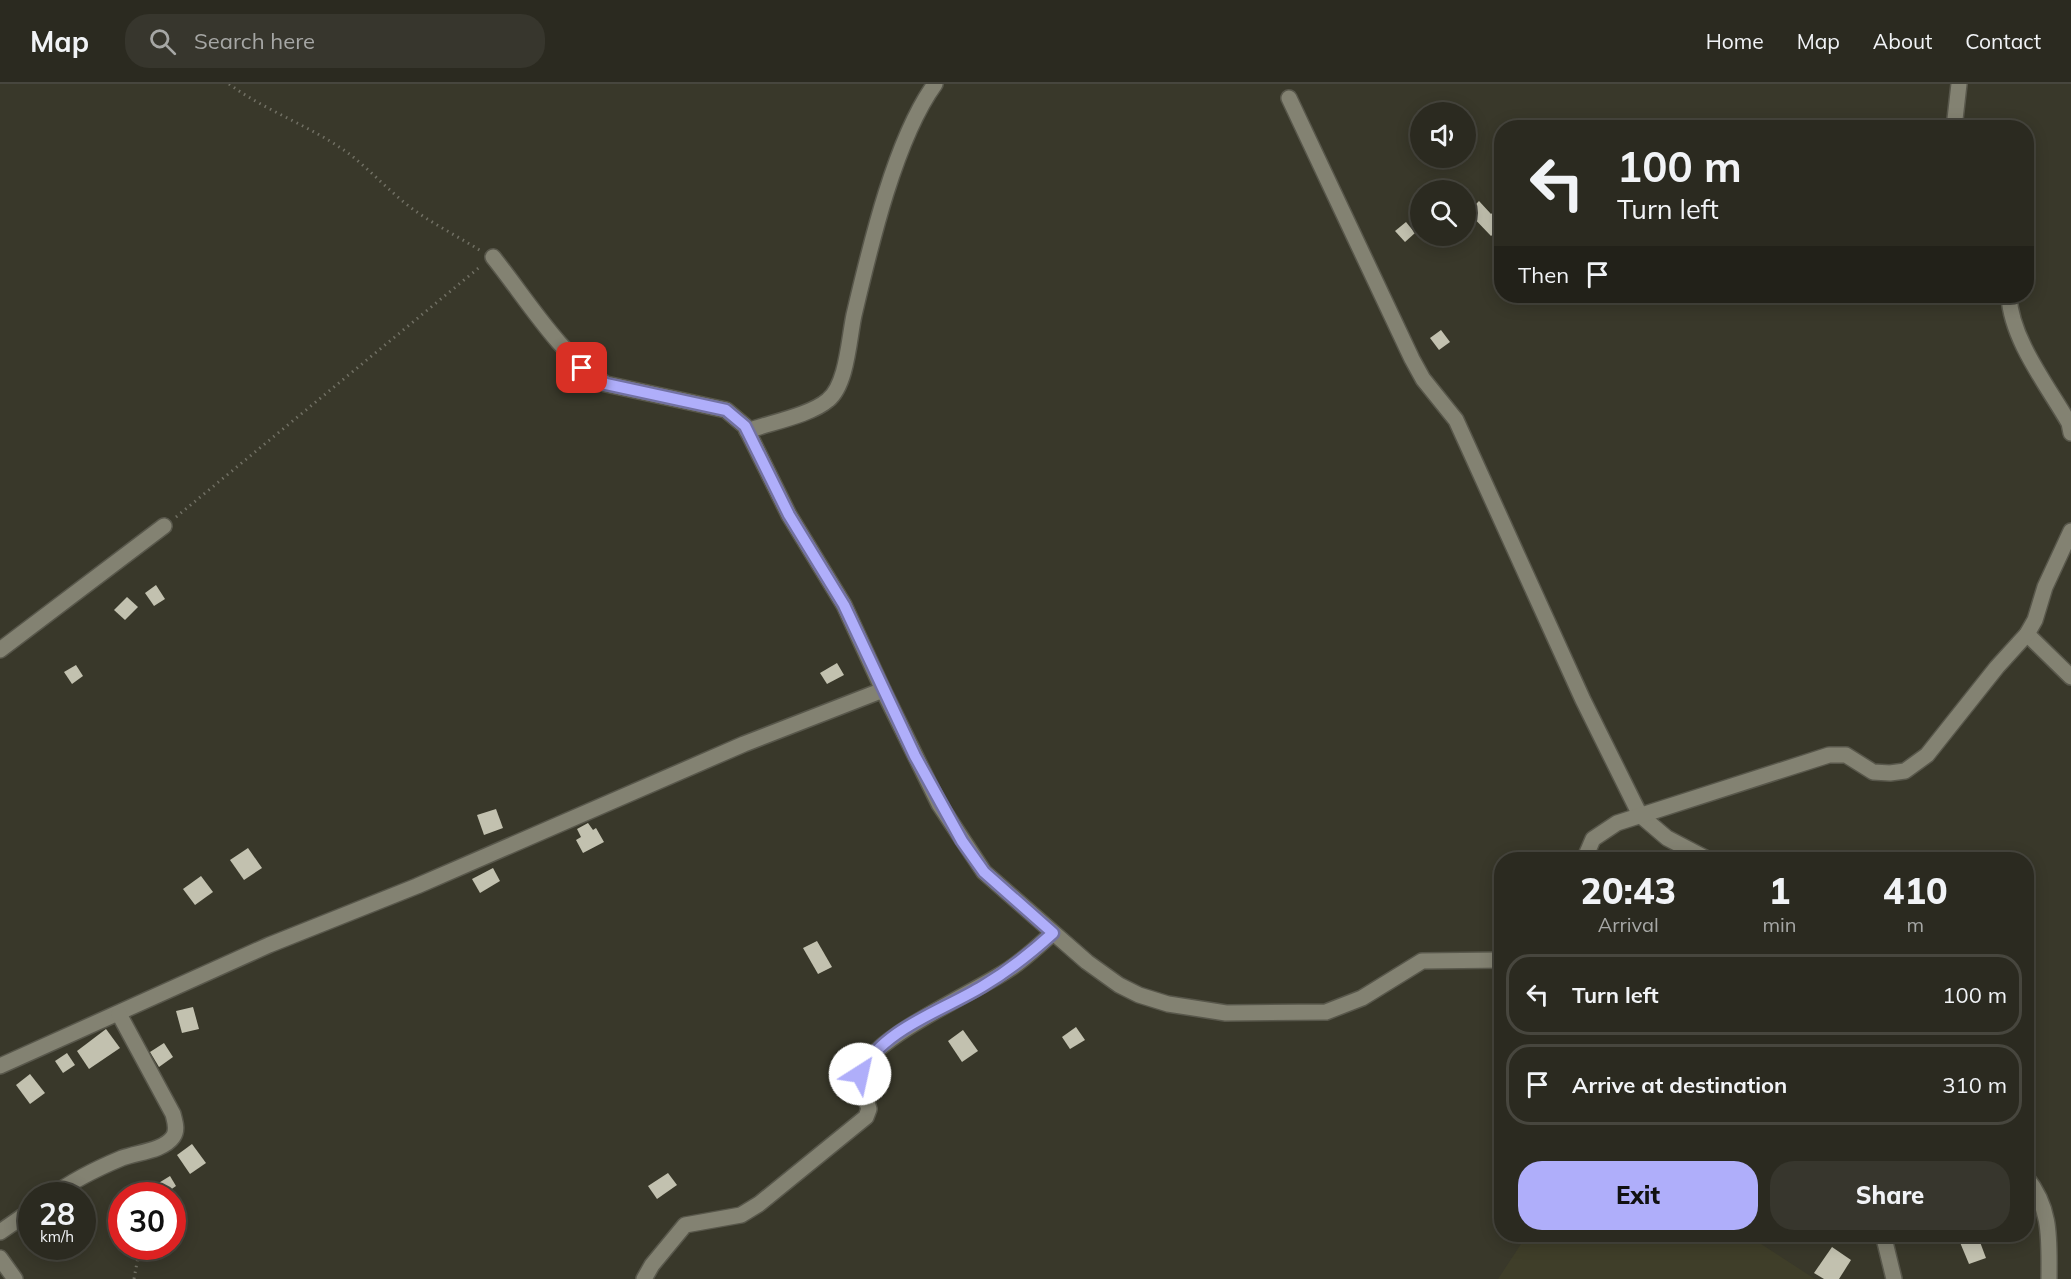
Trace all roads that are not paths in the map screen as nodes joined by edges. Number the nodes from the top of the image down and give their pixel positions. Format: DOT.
graph roads {
  1 [pos="935,84"];
  2 [pos="1959,84"];
  3 [pos="1289,98"];
  4 [pos="1955,120"];
  5 [pos="493,257"];
  6 [pos="2009,303"];
  7 [pos="747,431"];
  8 [pos="2071,433"];
  9 [pos="164,526"];
  10 [pos="2071,531"];
  11 [pos="2026,634"];
  12 [pos="0,650"];
  13 [pos="2071,676"];
  14 [pos="884,690"];
  15 [pos="1640,815"];
  16 [pos="1587,852"];
  17 [pos="1694,852"];
  18 [pos="1053,933"];
  19 [pos="1494,960"];
  20 [pos="119,1014"];
  21 [pos="0,1066"];
  22 [pos="76,1182"];
  23 [pos="2034,1189"];
  24 [pos="18,1220"];
  25 [pos="0,1232"];
  26 [pos="1885,1242"];
  27 [pos="0,1258"];
  28 [pos="15,1279"];
  29 [pos="644,1279"];
  30 [pos="1894,1279"];
  31 [pos="2049,1279"];
  1 -- 7 [label="street"];
  2 -- 4 [label="street"];
  3 -- 15 [label="street"];
  5 -- 7 [label="street"];
  6 -- 8 [label="street"];
  7 -- 14 [label="street"];
  9 -- 12 [label="street"];
  10 -- 11 [label="street"];
  11 -- 13 [label="street"];
  11 -- 15 [label="street"];
  14 -- 18 [label="street"];
  14 -- 20 [label="street"];
  15 -- 16 [label="street"];
  15 -- 17 [label="street"];
  18 -- 19 [label="street"];
  18 -- 29 [label="street"];
  20 -- 21 [label="street"];
  20 -- 22 [label="street"];
  23 -- 31 [label="street"];
  24 -- 25 [label="street"];
  26 -- 30 [label="street"];
  27 -- 28 [label="street"];
}
